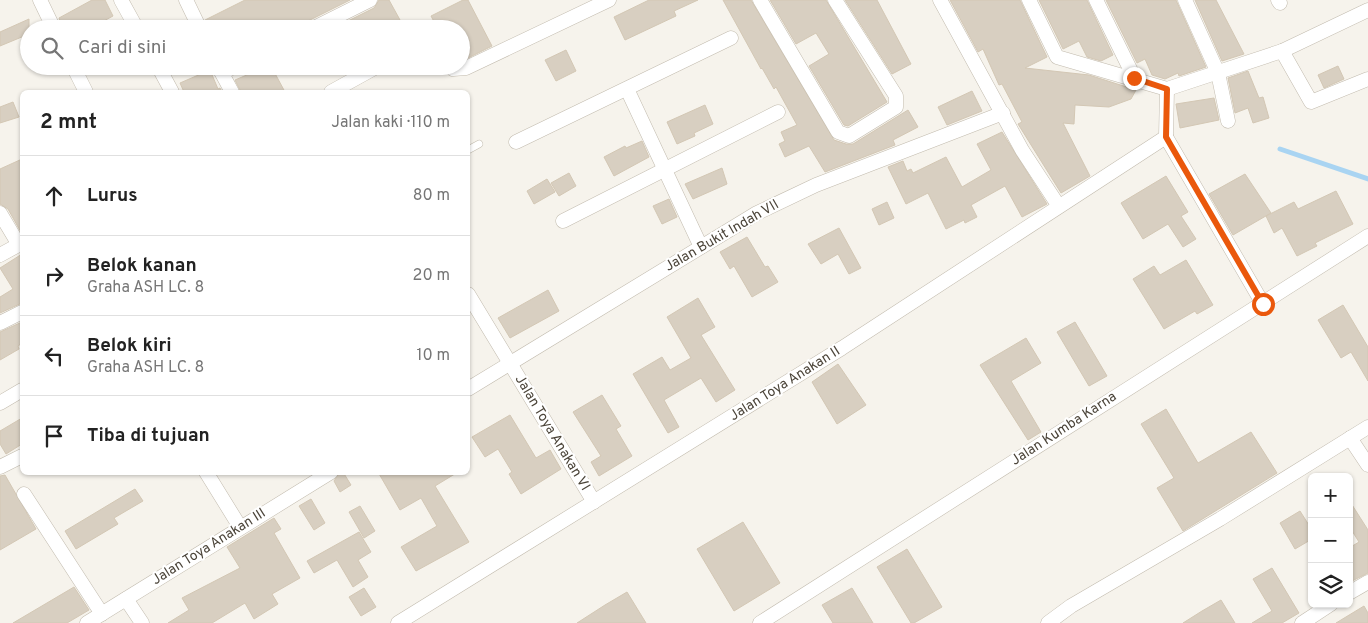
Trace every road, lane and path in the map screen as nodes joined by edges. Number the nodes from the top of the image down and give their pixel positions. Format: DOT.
graph roads {
  1 [pos="40,0"];
  2 [pos="121,0"];
  3 [pos="186,0"];
  4 [pos="370,0"];
  5 [pos="609,0"];
  6 [pos="760,0"];
  7 [pos="835,0"];
  8 [pos="940,0"];
  9 [pos="1029,0"];
  10 [pos="1096,0"];
  11 [pos="1185,0"];
  12 [pos="1368,10"];
  13 [pos="50,20"];
  14 [pos="132,20"];
  15 [pos="196,20"];
  16 [pos="330,20"];
  17 [pos="731,38"];
  18 [pos="1282,51"];
  19 [pos="470,66"];
  20 [pos="1218,73"];
  21 [pos="78,75"];
  22 [pos="163,75"];
  23 [pos="223,75"];
  24 [pos="364,75"];
  25 [pos="1134,78"];
  26 [pos="1368,79"];
  27 [pos="627,89"];
  28 [pos="1167,89"];
  29 [pos="85,90"];
  30 [pos="171,90"];
  31 [pos="231,90"];
  32 [pos="340,90"];
  33 [pos="778,112"];
  34 [pos="1003,113"];
  35 [pos="1228,121"];
  36 [pos="1166,137"];
  37 [pos="516,142"];
  38 [pos="479,144"];
  39 [pos="470,149"];
  40 [pos="664,170"];
  41 [pos="1058,205"];
  42 [pos="0,213"];
  43 [pos="563,220"];
  44 [pos="1368,236"];
  45 [pos="20,244"];
  46 [pos="701,247"];
  47 [pos="0,255"];
  48 [pos="470,297"];
  49 [pos="1263,304"];
  50 [pos="20,313"];
  51 [pos="0,323"];
  52 [pos="510,363"];
  53 [pos="470,389"];
  54 [pos="20,391"];
  55 [pos="0,402"];
  56 [pos="1368,427"];
  57 [pos="1350,438"];
  58 [pos="20,457"];
  59 [pos="1368,465"];
  60 [pos="0,467"];
  61 [pos="208,475"];
  62 [pos="326,475"];
  63 [pos="24,494"];
  64 [pos="594,502"];
  65 [pos="240,527"];
  66 [pos="1368,582"];
  67 [pos="1353,591"];
  68 [pos="126,598"];
  69 [pos="1325,608"];
  70 [pos="102,614"];
  71 [pos="87,623"];
  72 [pos="142,623"];
  73 [pos="398,623"];
  74 [pos="760,623"];
  75 [pos="1048,623"];
  76 [pos="1302,623"];
  1 -- 13 [label="street"];
  2 -- 14 [label="street"];
  3 -- 15 [label="street"];
  4 -- 16 [label="street"];
  5 -- 19 [label="street"];
  6 -- 7 [label="street"];
  8 -- 34 [label="street"];
  9 -- 25 [label="street"];
  10 -- 25 [label="street"];
  11 -- 20 [label="street"];
  12 -- 18 [label="street"];
  17 -- 27 [label="street"];
  18 -- 20 [label="street"];
  18 -- 26 [label="street"];
  20 -- 28 [label="street"];
  20 -- 35 [label="street"];
  21 -- 29 [label="street"];
  22 -- 30 [label="street"];
  23 -- 31 [label="street"];
  24 -- 32 [label="street"];
  25 -- 28 [label="street"];
  27 -- 37 [label="street"];
  27 -- 40 [label="street"];
  28 -- 36 [label="street"];
  33 -- 40 [label="street"];
  34 -- 41 [label="street"];
  34 -- 46 [label="street, Jalan Bukit Indah VII"];
  36 -- 41 [label="street, Jalan Toya Anakan II"];
  36 -- 49 [label="street"];
  38 -- 39 [label="lane"];
  40 -- 43 [label="street"];
  40 -- 46 [label="street"];
  41 -- 64 [label="street, Jalan Toya Anakan II"];
  42 -- 45 [label="street"];
  44 -- 49 [label="street, Jalan Kumba Karna"];
  45 -- 47 [label="street"];
  46 -- 52 [label="street, Jalan Bukit Indah VII"];
  48 -- 52 [label="street, Jalan Toya Anakan VI"];
  49 -- 74 [label="street, Jalan Kumba Karna"];
  50 -- 51 [label="street"];
  52 -- 53 [label="street"];
  52 -- 64 [label="street, Jalan Toya Anakan VI"];
  54 -- 55 [label="street"];
  56 -- 57 [label="street"];
  57 -- 59 [label="street"];
  57 -- 75 [label="street"];
  58 -- 60 [label="street"];
  61 -- 65 [label="street"];
  62 -- 65 [label="street, Jalan Toya Anakan III"];
  63 -- 70 [label="street"];
  64 -- 73 [label="street, Jalan Toya Anakan II"];
  65 -- 68 [label="street, Jalan Toya Anakan III"];
  66 -- 67 [label="street"];
  68 -- 70 [label="street, Jalan Toya Anakan III"];
  68 -- 72 [label="street"];
  69 -- 76 [label="street"];
  70 -- 71 [label="street, Jalan Toya Anakan III"];
}
